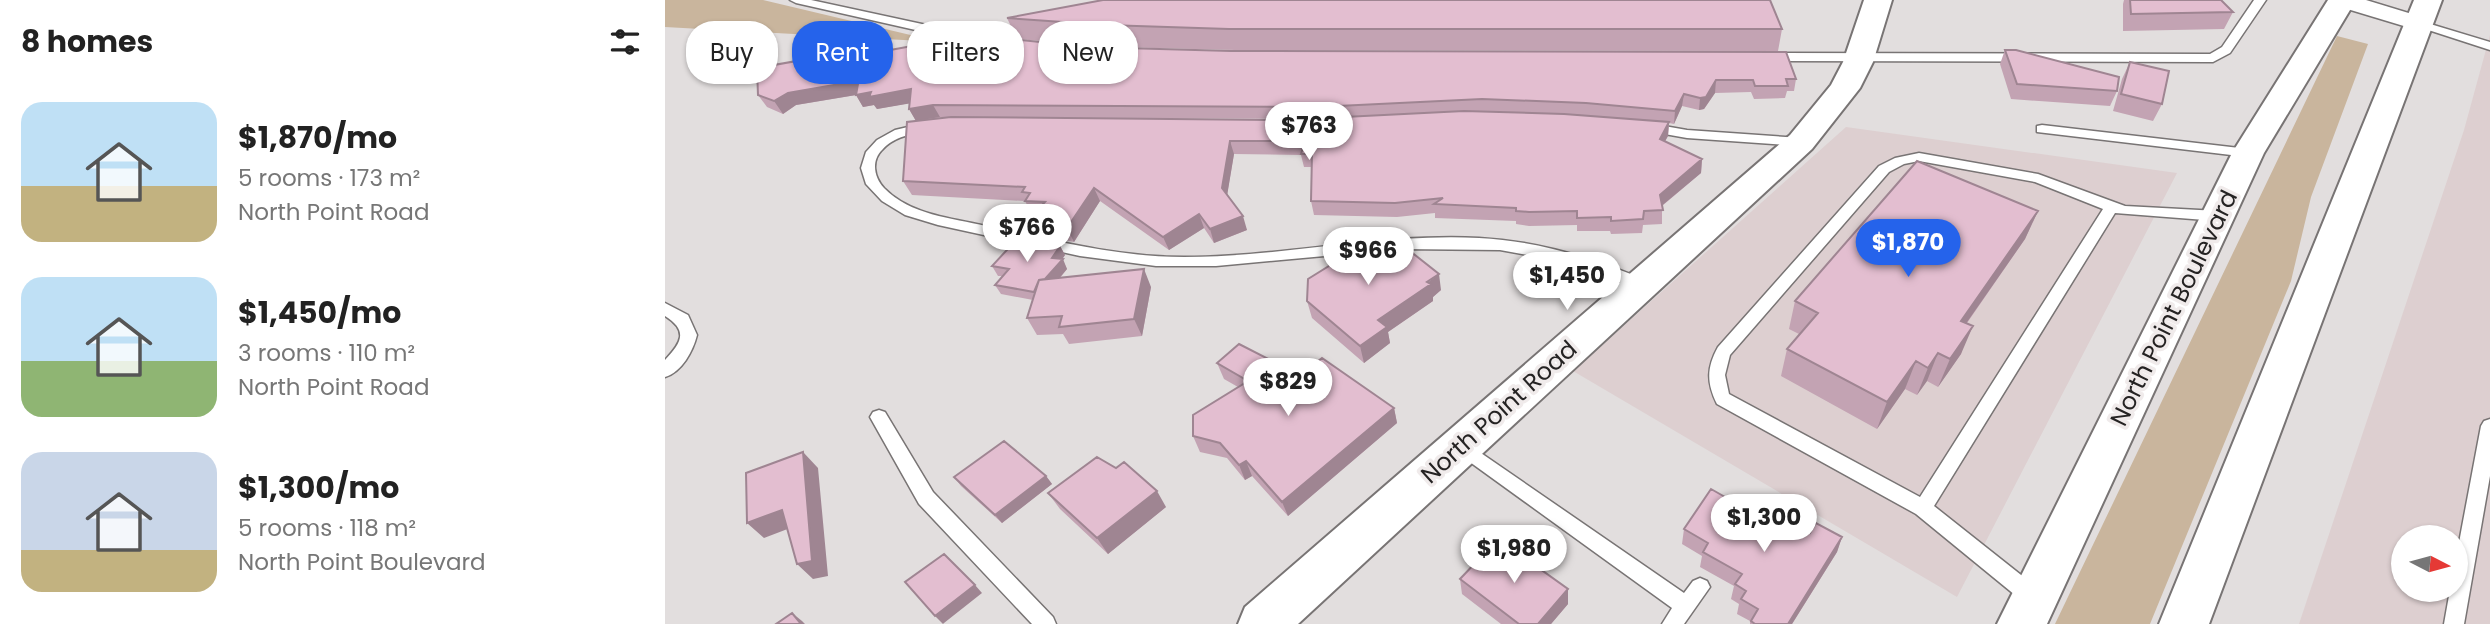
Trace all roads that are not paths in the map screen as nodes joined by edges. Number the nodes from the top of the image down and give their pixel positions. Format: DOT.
graph roads {
  1 [pos="796,0"];
  2 [pos="1878,0"];
  3 [pos="2260,0"];
  4 [pos="2342,0"];
  5 [pos="2422,12"];
  6 [pos="907,26"];
  7 [pos="2490,46"];
  8 [pos="1860,56"];
  9 [pos="1747,57"];
  10 [pos="935,124"];
  11 [pos="1633,126"];
  12 [pos="2042,129"];
  13 [pos="1801,142"];
  14 [pos="2248,153"];
  15 [pos="2111,208"];
  16 [pos="2218,216"];
  17 [pos="1642,285"];
  18 [pos="665,309"];
  19 [pos="665,371"];
  20 [pos="879,417"];
  21 [pos="2490,426"];
  22 [pos="1460,446"];
  23 [pos="1923,508"];
  24 [pos="1700,587"];
  25 [pos="1686,606"];
  26 [pos="2029,611"];
  27 [pos="1046,624"];
  28 [pos="1263,624"];
  29 [pos="1672,624"];
  30 [pos="2184,624"];
  31 [pos="2454,624"];
  1 -- 6 [label="lane"];
  2 -- 8 [label="main road, North Point Road"];
  3 -- 8 [label="lane"];
  4 -- 5 [label="street"];
  4 -- 14 [label="main road, North Point Boulevard"];
  5 -- 7 [label="lane"];
  5 -- 30 [label="main road"];
  8 -- 9 [label="lane"];
  8 -- 13 [label="main road, North Point Road"];
  10 -- 17 [label="lane"];
  11 -- 13 [label="lane"];
  12 -- 14 [label="lane"];
  13 -- 17 [label="main road, North Point Road"];
  14 -- 16 [label="main road, North Point Boulevard"];
  15 -- 16 [label="lane"];
  15 -- 23 [label="lane"];
  15 -- 23 [label="lane"];
  16 -- 26 [label="main road, North Point Boulevard"];
  17 -- 22 [label="main road, North Point Road"];
  18 -- 19 [label="lane"];
  20 -- 27 [label="lane"];
  21 -- 31 [label="lane"];
  22 -- 25 [label="lane"];
  22 -- 28 [label="main road, North Point Road"];
  23 -- 26 [label="lane"];
  24 -- 25 [label="lane"];
  25 -- 29 [label="lane"];
}
